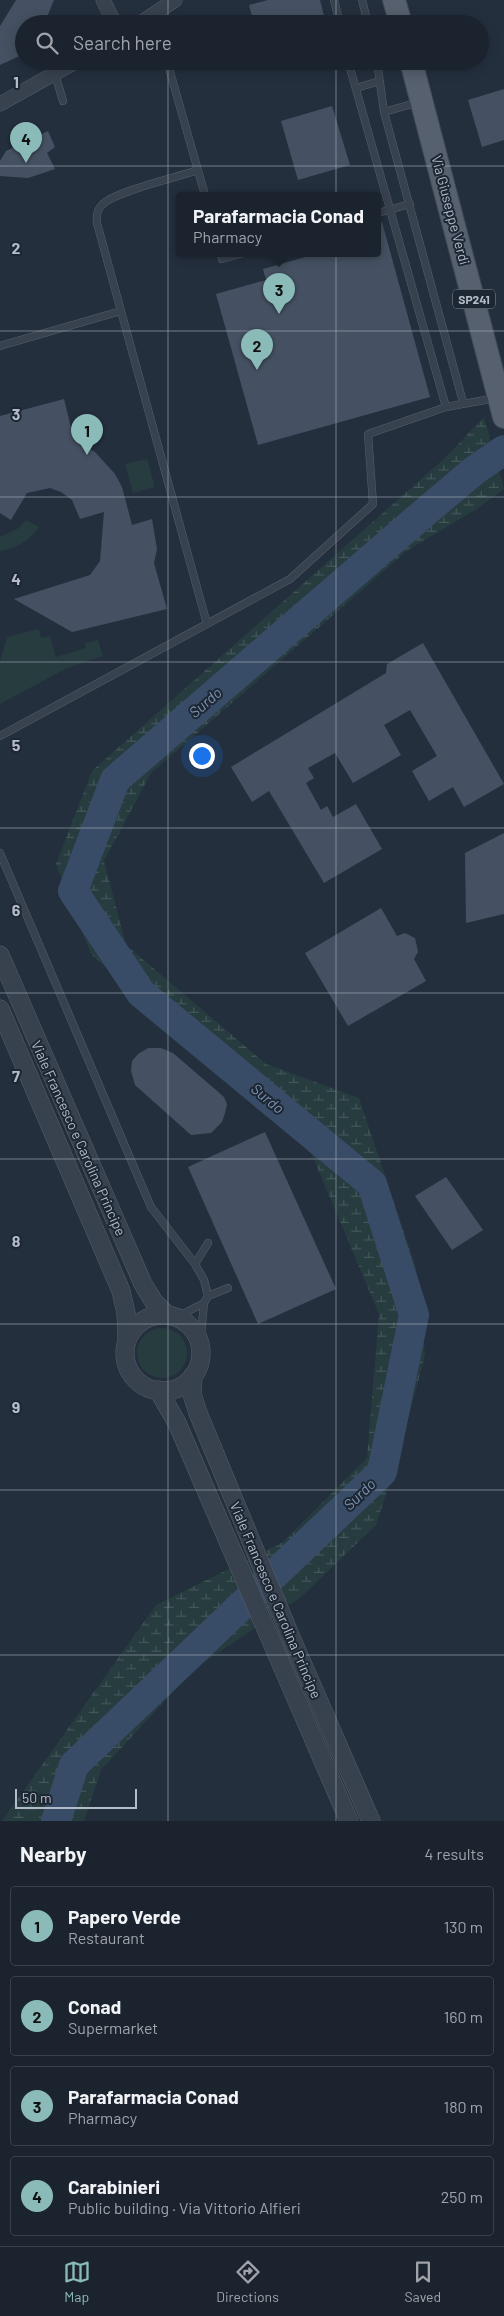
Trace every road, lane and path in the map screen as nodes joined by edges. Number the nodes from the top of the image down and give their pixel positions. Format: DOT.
graph roads {
  1 [pos="103,0"];
  2 [pos="175,0"];
  3 [pos="334,0"];
  4 [pos="362,0"];
  5 [pos="394,0"];
  6 [pos="110,15"];
  7 [pos="159,15"];
  8 [pos="338,15"];
  9 [pos="366,15"];
  10 [pos="398,15"];
  11 [pos="62,70"];
  12 [pos="170,70"];
  13 [pos="351,70"];
  14 [pos="378,70"];
  15 [pos="413,70"];
  16 [pos="55,74"];
  17 [pos="380,81"];
  18 [pos="356,88"];
  19 [pos="63,101"];
  20 [pos="422,101"];
  21 [pos="0,104"];
  22 [pos="384,112"];
  23 [pos="198,170"];
  24 [pos="203,192"];
  25 [pos="410,204"];
  26 [pos="390,210"];
  27 [pos="381,213"];
  28 [pos="121,311"];
  29 [pos="0,346"];
  30 [pos="464,402"];
  31 [pos="446,407"];
  32 [pos="501,407"];
  33 [pos="207,624"];
  34 [pos="0,736"];
  35 [pos="0,853"];
  36 [pos="0,955"];
  37 [pos="0,1009"];
  38 [pos="208,1243"];
  39 [pos="195,1264"];
  40 [pos="228,1288"];
  41 [pos="206,1300"];
  42 [pos="172,1316"];
  43 [pos="127,1338"];
  44 [pos="200,1347"];
  45 [pos="193,1375"];
  46 [pos="158,1390"];
  47 [pos="349,1821"];
  48 [pos="371,1821"];
  1 -- 6 [label="street"];
  2 -- 7 [label="street"];
  3 -- 8 [label="lane"];
  4 -- 9 [label="lane"];
  5 -- 10 [label="main road"];
  11 -- 16 [label="street"];
  12 -- 23 [label="lane"];
  13 -- 18 [label="lane"];
  14 -- 17 [label="lane"];
  15 -- 20 [label="main road, Via Giuseppe Verdi / SP241"];
  16 -- 19 [label="lane"];
  16 -- 21 [label="street"];
  17 -- 18 [label="lane"];
  17 -- 22 [label="lane"];
  18 -- 26 [label="lane"];
  20 -- 22 [label="lane"];
  20 -- 32 [label="main road, Via Giuseppe Verdi / SP241"];
  22 -- 25 [label="lane"];
  23 -- 24 [label="lane"];
  23 -- 28 [label="lane"];
  25 -- 26 [label="lane"];
  25 -- 30 [label="lane"];
  26 -- 27 [label="lane"];
  26 -- 31 [label="lane"];
  28 -- 29 [label="lane"];
  28 -- 33 [label="lane"];
  30 -- 31 [label="lane"];
  30 -- 32 [label="lane"];
  31 -- 33 [label="lane"];
  33 -- 34 [label="lane"];
  35 -- 39 [label="lane"];
  36 -- 42 [label="street, Viale Francesco e Carolina Principe"];
  37 -- 43 [label="street, Viale Francesco e Carolina Principe"];
  38 -- 39 [label="lane"];
  39 -- 41 [label="lane"];
  40 -- 41 [label="lane"];
  41 -- 42 [label="lane"];
  41 -- 44 [label="lane"];
  42 -- 43 [label="street"];
  42 -- 44 [label="street, Viale Francesco e Carolina Principe"];
  43 -- 46 [label="street, Viale Francesco e Carolina Principe"];
  44 -- 45 [label="street, Viale Francesco e Carolina Principe"];
  45 -- 46 [label="street"];
  45 -- 48 [label="street, Viale Francesco e Carolina Principe"];
  46 -- 47 [label="street, Viale Francesco e Carolina Principe"];
}
